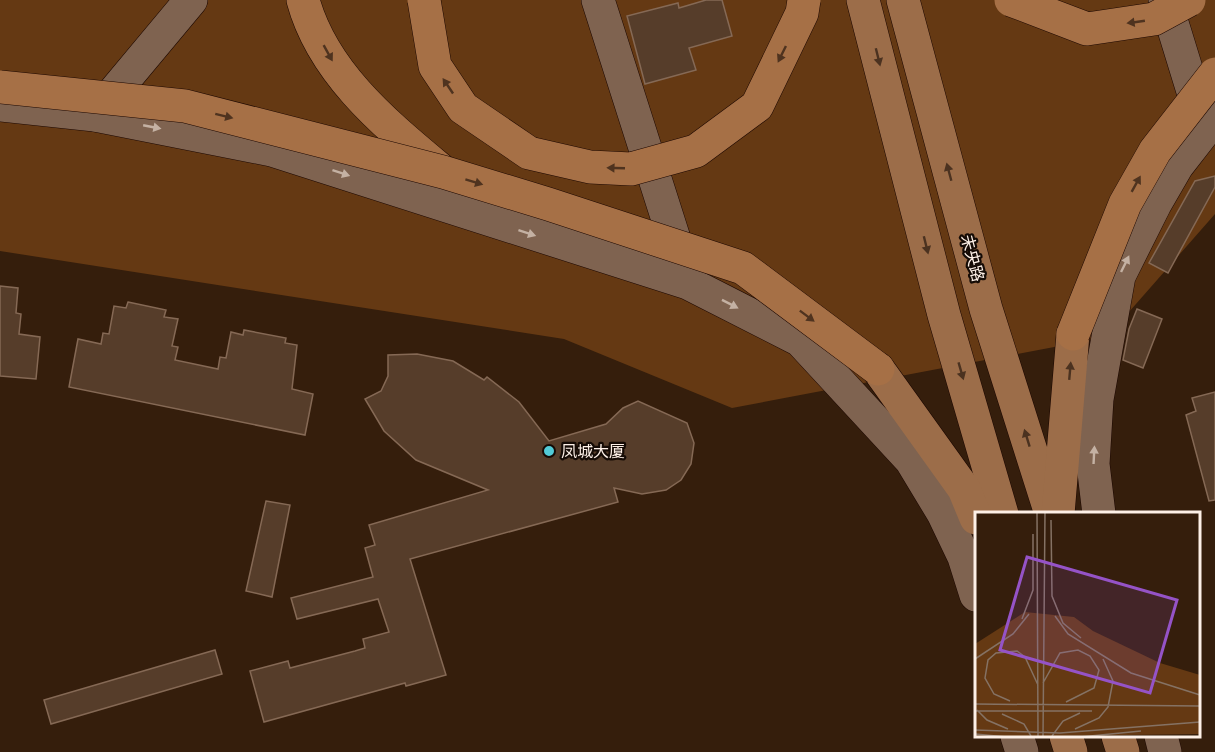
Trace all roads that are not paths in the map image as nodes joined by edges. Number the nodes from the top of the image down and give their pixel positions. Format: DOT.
graph roads {
  1 [pos="191,0"];
  2 [pos="303,0"];
  3 [pos="424,0"];
  4 [pos="598,0"];
  5 [pos="804,0"];
  6 [pos="863,0"];
  7 [pos="903,0"];
  8 [pos="1011,0"];
  9 [pos="1165,0"];
  10 [pos="1189,0"];
  11 [pos="1215,74"];
  12 [pos="0,87"];
  13 [pos="0,105"];
  14 [pos="95,116"];
  15 [pos="1210,123"];
  16 [pos="443,172"];
  17 [pos="688,283"];
  18 [pos="1073,334"];
  19 [pos="878,369"];
  20 [pos="1002,512"];
  21 [pos="1051,512"];
  22 [pos="1058,512"];
  23 [pos="1099,512"];
  24 [pos="975,516"];
  25 [pos="975,592"];
  26 [pos="1018,737"];
  27 [pos="1067,737"];
  28 [pos="1119,737"];
  29 [pos="1161,737"];
  30 [pos="1022,752"];
  31 [pos="1071,752"];
  32 [pos="1124,752"];
  33 [pos="1165,752"];
  1 -- 14 [label="main road"];
  2 -- 16 [label="highway, one-way"];
  5 -- 3 [label="highway, one-way, bridge"];
  4 -- 17 [label="main road"];
  6 -- 20 [label="main road, one-way"];
  21 -- 7 [label="main road, 未央路, one-way"];
  10 -- 8 [label="highway, one-way, bridge"];
  9 -- 15 [label="main road"];
  18 -- 11 [label="highway, one-way, bridge"];
  12 -- 16 [label="highway, one-way, bridge"];
  13 -- 14 [label="main road"];
  14 -- 17 [label="main road, one-way"];
  23 -- 15 [label="main road, one-way"];
  16 -- 19 [label="highway, one-way, bridge"];
  17 -- 25 [label="main road, one-way"];
  22 -- 18 [label="main road, one-way"];
  19 -- 24 [label="main road"];
  26 -- 30 [label="main road"];
  27 -- 31 [label="main road"];
  28 -- 32 [label="main road"];
  29 -- 33 [label="main road"];
}
